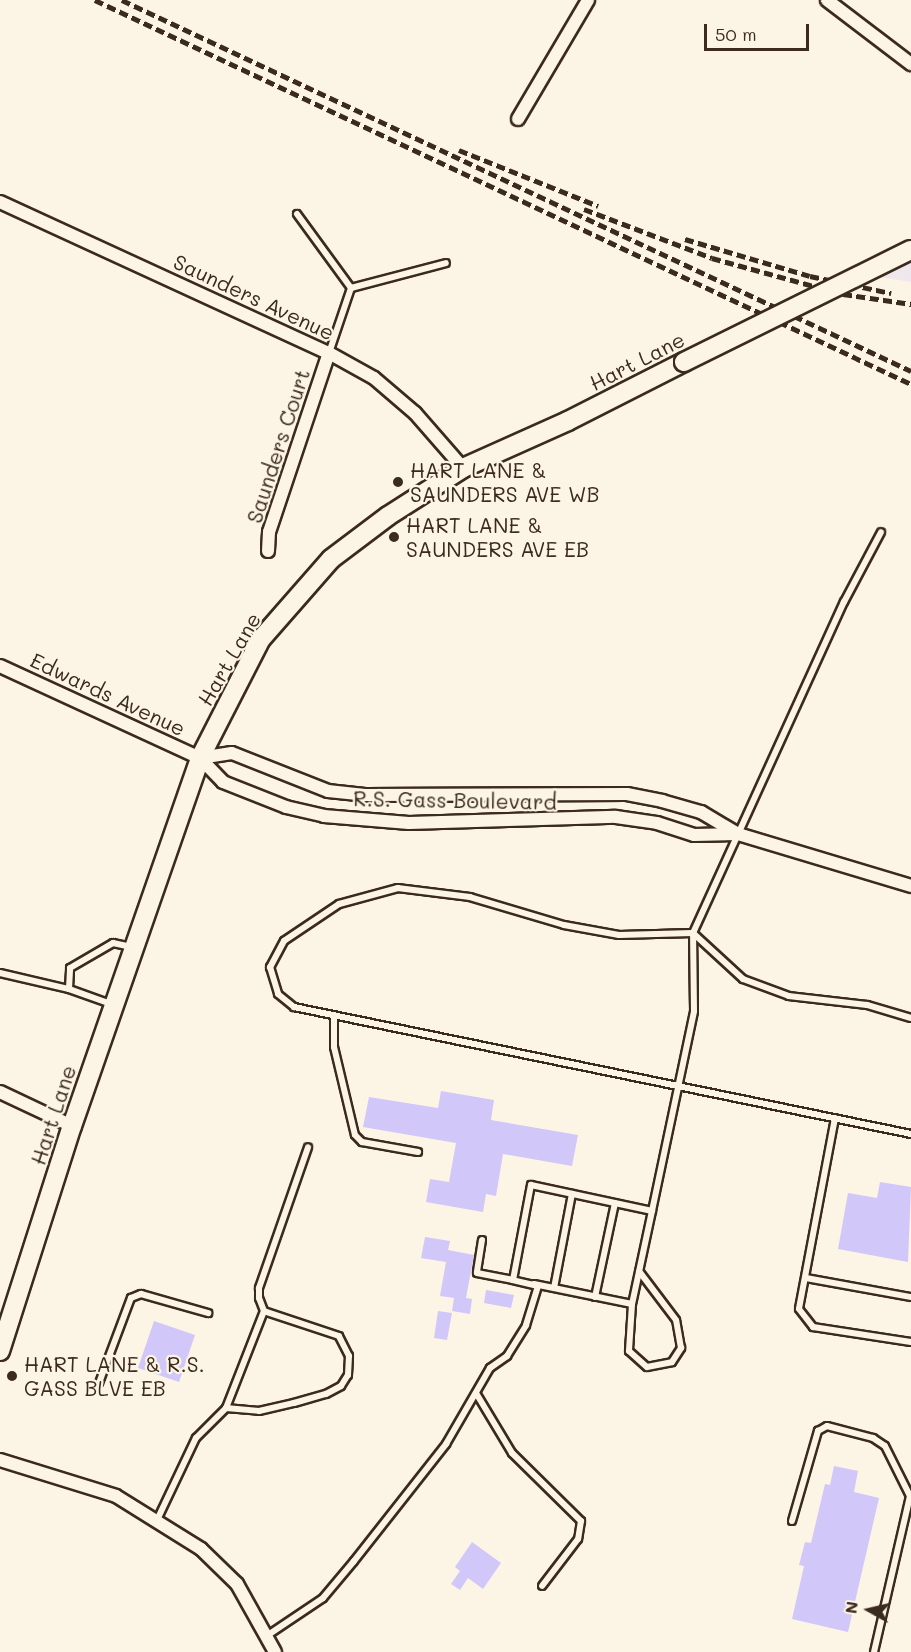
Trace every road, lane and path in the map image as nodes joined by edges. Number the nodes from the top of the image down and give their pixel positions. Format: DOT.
graph roads {
  1 [pos="588,0"];
  2 [pos="827,0"];
  3 [pos="911,64"];
  4 [pos="518,119"];
  5 [pos="0,202"];
  6 [pos="297,214"];
  7 [pos="911,250"];
  8 [pos="446,263"];
  9 [pos="351,288"];
  10 [pos="329,353"];
  11 [pos="463,468"];
  12 [pos="881,532"];
  13 [pos="268,551"];
  14 [pos="0,666"];
  15 [pos="200,758"];
  16 [pos="738,834"];
  17 [pos="911,885"];
  18 [pos="693,933"];
  19 [pos="133,948"];
  20 [pos="0,973"];
  21 [pos="69,989"];
  22 [pos="113,1005"];
  23 [pos="334,1016"];
  24 [pos="911,1018"];
  25 [pos="680,1085"];
  26 [pos="0,1092"];
  27 [pos="836,1118"];
  28 [pos="72,1126"];
  29 [pos="911,1134"];
  30 [pos="308,1147"];
  31 [pos="418,1152"];
  32 [pos="572,1194"];
  33 [pos="615,1203"];
  34 [pos="652,1211"];
  35 [pos="482,1240"];
  36 [pos="639,1270"];
  37 [pos="806,1278"];
  38 [pos="513,1280"];
  39 [pos="534,1284"];
  40 [pos="554,1288"];
  41 [pos="595,1297"];
  42 [pos="911,1297"];
  43 [pos="632,1304"];
  44 [pos="264,1311"];
  45 [pos="208,1312"];
  46 [pos="911,1342"];
  47 [pos="0,1351"];
  48 [pos="99,1383"];
  49 [pos="476,1393"];
  50 [pos="226,1408"];
  51 [pos="0,1460"];
  52 [pos="157,1520"];
  53 [pos="792,1521"];
  54 [pos="542,1586"];
  55 [pos="268,1635"];
  56 [pos="275,1652"];
  57 [pos="874,1652"];
  1 -- 4 [label="street"];
  2 -- 3 [label="street"];
  5 -- 10 [label="street, Saunders Avenue"];
  6 -- 9 [label="lane"];
  7 -- 11 [label="main road, Hart Lane, bridge"];
  8 -- 9 [label="lane"];
  9 -- 10 [label="lane"];
  10 -- 11 [label="street, Saunders Avenue"];
  10 -- 13 [label="street, Saunders Court"];
  11 -- 15 [label="main road, Hart Lane"];
  12 -- 16 [label="lane"];
  14 -- 15 [label="street, Edwards Avenue"];
  15 -- 16 [label="street, R.S. Gass Boulevard"];
  15 -- 16 [label="street, R.S. Gass Boulevard"];
  15 -- 19 [label="main road, Hart Lane"];
  16 -- 17 [label="street, R.S. Gass Boulevard"];
  16 -- 18 [label="lane"];
  18 -- 23 [label="lane"];
  18 -- 24 [label="lane"];
  18 -- 25 [label="lane"];
  19 -- 21 [label="lane"];
  19 -- 22 [label="main road, Hart Lane"];
  20 -- 21 [label="lane"];
  21 -- 22 [label="lane"];
  22 -- 28 [label="main road, Hart Lane"];
  23 -- 25 [label="lane"];
  23 -- 31 [label="lane"];
  25 -- 27 [label="lane"];
  25 -- 34 [label="lane"];
  26 -- 28 [label="street"];
  27 -- 29 [label="lane"];
  27 -- 37 [label="lane"];
  28 -- 47 [label="main road, Hart Lane"];
  30 -- 44 [label="lane"];
  32 -- 33 [label="lane"];
  32 -- 38 [label="lane"];
  32 -- 40 [label="lane"];
  33 -- 34 [label="lane"];
  33 -- 41 [label="lane"];
  34 -- 36 [label="lane"];
  35 -- 38 [label="lane"];
  36 -- 43 [label="lane"];
  36 -- 43 [label="lane"];
  37 -- 42 [label="lane"];
  37 -- 46 [label="lane"];
  38 -- 39 [label="lane"];
  39 -- 40 [label="lane"];
  39 -- 49 [label="lane"];
  40 -- 41 [label="lane"];
  41 -- 43 [label="lane"];
  44 -- 50 [label="lane"];
  44 -- 50 [label="lane"];
  45 -- 48 [label="lane"];
  49 -- 54 [label="lane"];
  49 -- 55 [label="lane"];
  50 -- 52 [label="lane"];
  51 -- 52 [label="street"];
  52 -- 55 [label="street"];
  53 -- 57 [label="lane"];
  55 -- 56 [label="street"];
}
